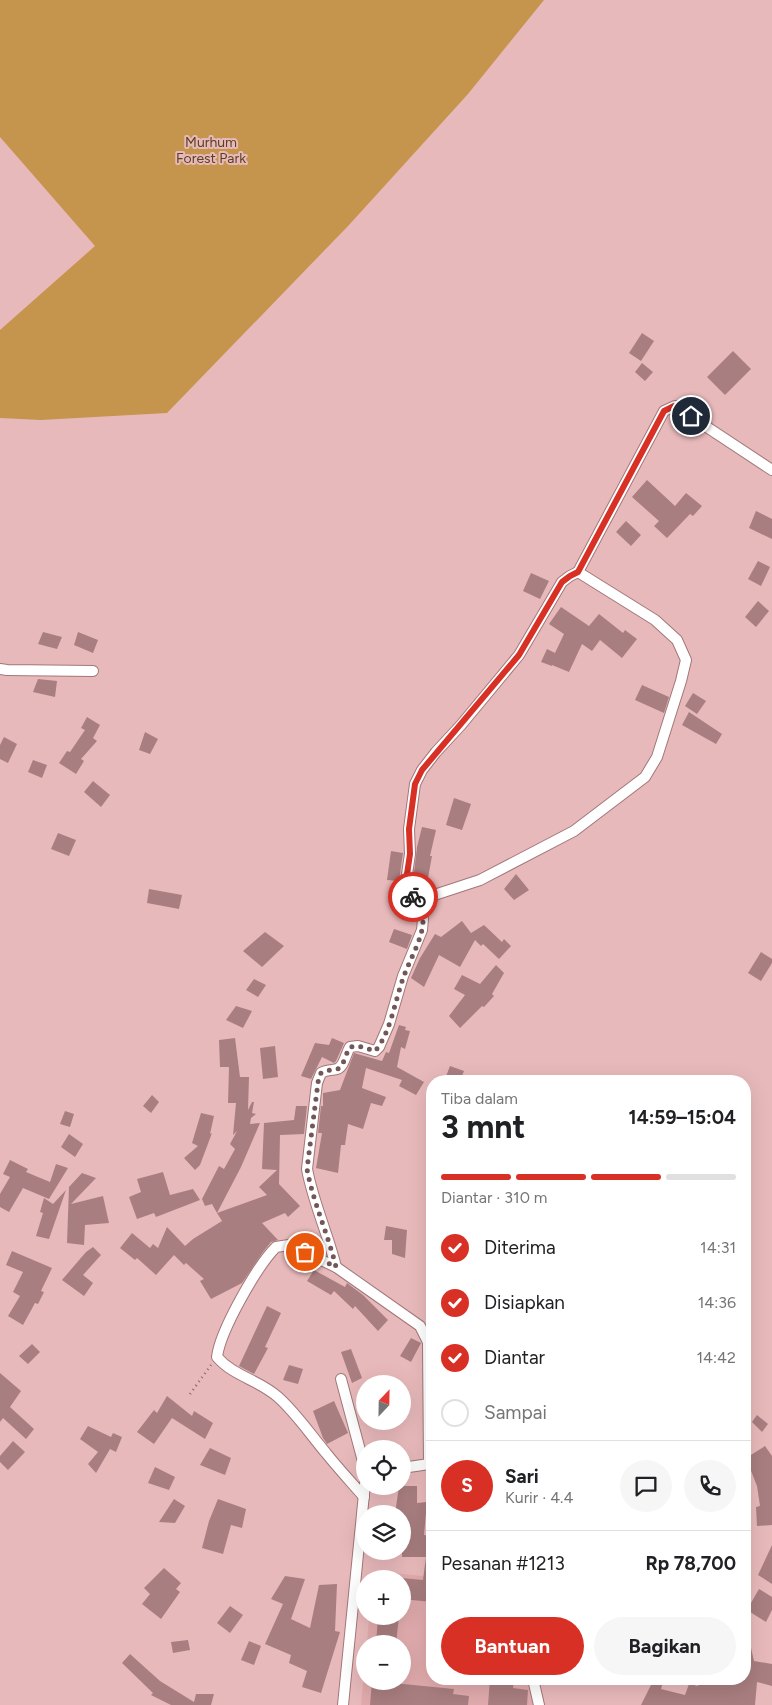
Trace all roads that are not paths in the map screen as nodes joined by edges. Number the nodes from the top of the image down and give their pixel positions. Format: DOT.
graph roads {
  1 [pos="772,470"];
  2 [pos="578,572"];
  3 [pos="0,669"];
  4 [pos="93,671"];
  5 [pos="416,901"];
  6 [pos="336,1267"];
  7 [pos="426,1337"];
  8 [pos="341,1379"];
  9 [pos="357,1440"];
  10 [pos="426,1467"];
  11 [pos="411,1468"];
  12 [pos="364,1497"];
  13 [pos="534,1685"];
  14 [pos="342,1705"];
  15 [pos="539,1705"];
  1 -- 2 [label="street"];
  2 -- 5 [label="street"];
  2 -- 5 [label="street"];
  3 -- 4 [label="street"];
  5 -- 6 [label="street"];
  6 -- 7 [label="street"];
  6 -- 12 [label="street"];
  8 -- 9 [label="street"];
  10 -- 11 [label="street"];
  12 -- 14 [label="street"];
  13 -- 15 [label="street"];
}
